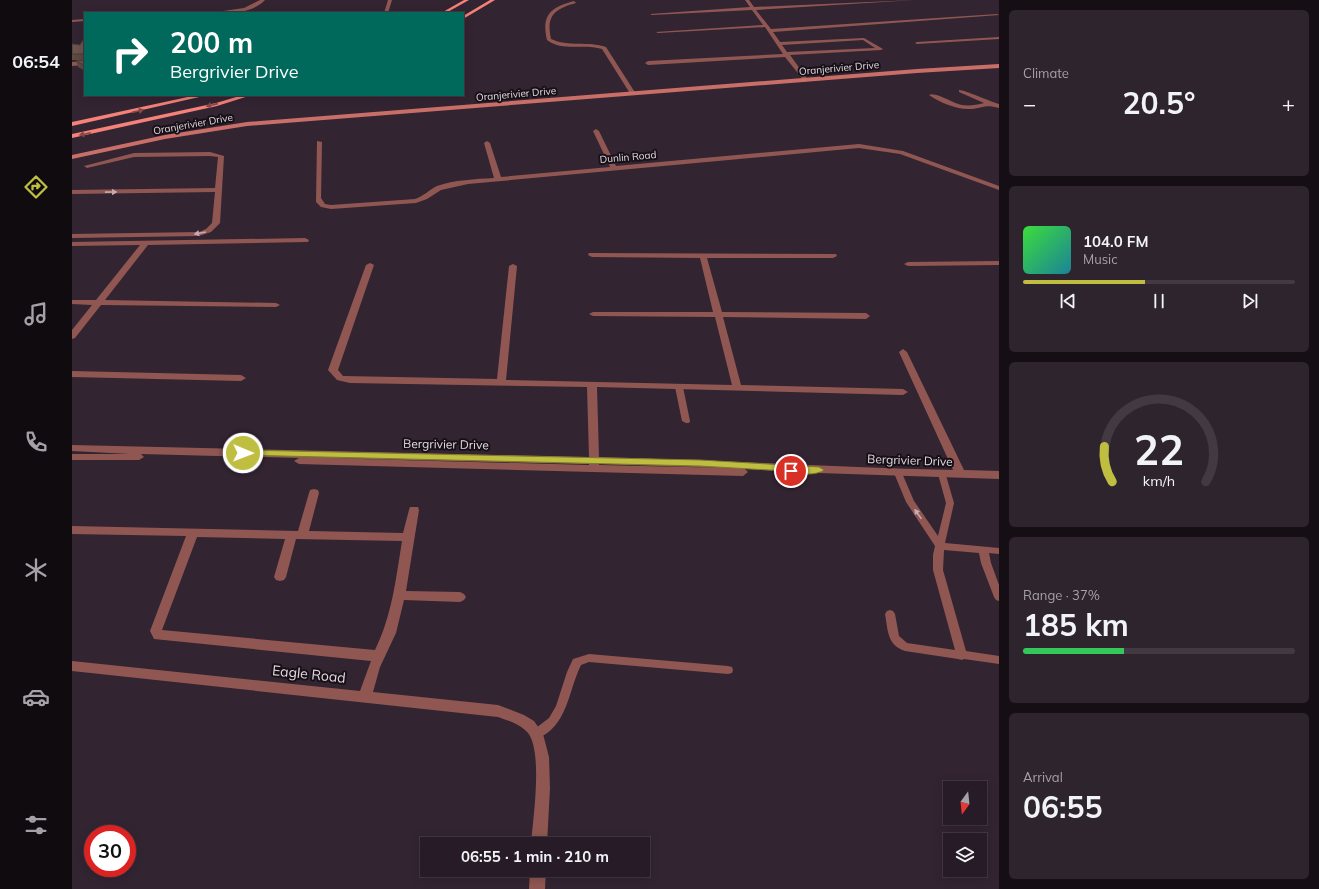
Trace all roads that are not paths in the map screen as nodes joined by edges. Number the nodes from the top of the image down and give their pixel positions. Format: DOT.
graph roads {
  1 [pos="263,0"];
  2 [pos="390,0"];
  3 [pos="467,0"];
  4 [pos="493,0"];
  5 [pos="747,0"];
  6 [pos="913,0"];
  7 [pos="574,2"];
  8 [pos="753,10"];
  9 [pos="232,12"];
  10 [pos="386,12"];
  11 [pos="446,12"];
  12 [pos="652,14"];
  13 [pos="997,15"];
  14 [pos="464,17"];
  15 [pos="84,20"];
  16 [pos="72,21"];
  17 [pos="767,28"];
  18 [pos="658,32"];
  19 [pos="999,38"];
  20 [pos="918,43"];
  21 [pos="778,44"];
  22 [pos="785,54"];
  23 [pos="84,63"];
  24 [pos="648,63"];
  25 [pos="999,63"];
  26 [pos="72,64"];
  27 [pos="999,66"];
  28 [pos="917,71"];
  29 [pos="804,80"];
  30 [pos="961,91"];
  31 [pos="633,94"];
  32 [pos="200,96"];
  33 [pos="246,96"];
  34 [pos="932,96"];
  35 [pos="990,103"];
  36 [pos="999,104"];
  37 [pos="72,124"];
  38 [pos="596,131"];
  39 [pos="72,136"];
  40 [pos="319,142"];
  41 [pos="487,143"];
  42 [pos="72,157"];
  43 [pos="87,166"];
  44 [pos="614,169"];
  45 [pos="498,179"];
  46 [pos="999,188"];
  47 [pos="218,190"];
  48 [pos="72,192"];
  49 [pos="72,236"];
  50 [pos="305,240"];
  51 [pos="146,242"];
  52 [pos="72,244"];
  53 [pos="592,255"];
  54 [pos="703,256"];
  55 [pos="833,256"];
  56 [pos="999,263"];
  57 [pos="908,264"];
  58 [pos="370,265"];
  59 [pos="513,266"];
  60 [pos="72,302"];
  61 [pos="98,302"];
  62 [pos="276,305"];
  63 [pos="593,314"];
  64 [pos="718,315"];
  65 [pos="866,316"];
  66 [pos="72,336"];
  67 [pos="903,352"];
  68 [pos="72,374"];
  69 [pos="241,378"];
  70 [pos="501,382"];
  71 [pos="592,385"];
  72 [pos="679,387"];
  73 [pos="737,388"];
  74 [pos="903,392"];
  75 [pos="686,421"];
  76 [pos="72,448"];
  77 [pos="72,457"];
  78 [pos="594,465"];
  79 [pos="898,473"];
  80 [pos="942,474"];
  81 [pos="960,474"];
  82 [pos="999,475"];
  83 [pos="314,493"];
  84 [pos="414,510"];
  85 [pos="72,530"];
  86 [pos="193,532"];
  87 [pos="297,535"];
  88 [pos="408,537"];
  89 [pos="940,546"];
  90 [pos="983,549"];
  91 [pos="999,551"];
  92 [pos="280,576"];
  93 [pos="400,595"];
  94 [pos="460,597"];
  95 [pos="999,597"];
  96 [pos="890,614"];
  97 [pos="378,656"];
  98 [pos="962,656"];
  99 [pos="999,660"];
  100 [pos="72,666"];
  101 [pos="728,670"];
  102 [pos="365,696"];
  103 [pos="536,734"];
  104 [pos="539,837"];
  105 [pos="538,877"];
  106 [pos="537,889"];
  1 -- 9 [label="street"];
  2 -- 10 [label="street"];
  3 -- 11 [label="main road"];
  4 -- 14 [label="main road"];
  5 -- 8 [label="street"];
  6 -- 8 [label="street"];
  7 -- 31 [label="street"];
  8 -- 12 [label="street"];
  8 -- 17 [label="street"];
  13 -- 17 [label="street"];
  15 -- 16 [label="street"];
  17 -- 18 [label="street"];
  17 -- 21 [label="street"];
  19 -- 20 [label="street"];
  21 -- 22 [label="street"];
  21 -- 22 [label="street"];
  22 -- 24 [label="street"];
  22 -- 29 [label="street"];
  23 -- 26 [label="street"];
  25 -- 28 [label="street, Oranjerivier Drive"];
  27 -- 28 [label="street, Oranjerivier Drive"];
  28 -- 29 [label="street, Oranjerivier Drive"];
  29 -- 31 [label="street, Oranjerivier Drive"];
  30 -- 35 [label="street"];
  31 -- 42 [label="street, Oranjerivier Drive"];
  37 -- 32 [label="main road, one-way"];
  33 -- 39 [label="main road, one-way"];
  34 -- 35 [label="street"];
  35 -- 36 [label="street"];
  38 -- 44 [label="street"];
  40 -- 45 [label="street, Dunlin Road"];
  41 -- 45 [label="street"];
  43 -- 47 [label="street"];
  44 -- 45 [label="street, Dunlin Road"];
  44 -- 46 [label="street, Dunlin Road"];
  48 -- 47 [label="street, one-way"];
  47 -- 49 [label="street, one-way"];
  50 -- 51 [label="street"];
  51 -- 52 [label="street"];
  51 -- 61 [label="street"];
  53 -- 54 [label="street"];
  54 -- 55 [label="street"];
  54 -- 64 [label="street"];
  56 -- 57 [label="street"];
  58 -- 70 [label="street"];
  59 -- 70 [label="street"];
  60 -- 61 [label="street"];
  61 -- 62 [label="street"];
  61 -- 66 [label="street"];
  63 -- 64 [label="street"];
  64 -- 65 [label="street"];
  64 -- 73 [label="street"];
  67 -- 81 [label="street"];
  68 -- 69 [label="street"];
  70 -- 71 [label="street"];
  71 -- 72 [label="street"];
  71 -- 78 [label="street"];
  72 -- 73 [label="street"];
  72 -- 75 [label="lane"];
  73 -- 74 [label="street"];
  76 -- 78 [label="street, Bergrivier Drive"];
  77 -- 78 [label="street, Bergrivier Drive"];
  78 -- 79 [label="street, Bergrivier Drive"];
  79 -- 80 [label="street, Bergrivier Drive"];
  89 -- 79 [label="lane, one-way"];
  80 -- 81 [label="street, Bergrivier Drive"];
  80 -- 89 [label="lane"];
  81 -- 82 [label="street, Bergrivier Drive"];
  83 -- 87 [label="street"];
  84 -- 88 [label="street"];
  85 -- 86 [label="street"];
  86 -- 87 [label="street"];
  86 -- 97 [label="street"];
  87 -- 88 [label="street"];
  87 -- 92 [label="street"];
  88 -- 93 [label="street"];
  89 -- 90 [label="lane"];
  89 -- 98 [label="lane"];
  90 -- 91 [label="lane"];
  90 -- 95 [label="lane"];
  93 -- 94 [label="street"];
  93 -- 97 [label="street"];
  96 -- 98 [label="lane"];
  97 -- 102 [label="street"];
  98 -- 99 [label="lane"];
  100 -- 102 [label="street, Eagle Road"];
  101 -- 103 [label="lane"];
  102 -- 103 [label="street, Eagle Road"];
  103 -- 104 [label="street"];
  105 -- 106 [label="street"];
}
